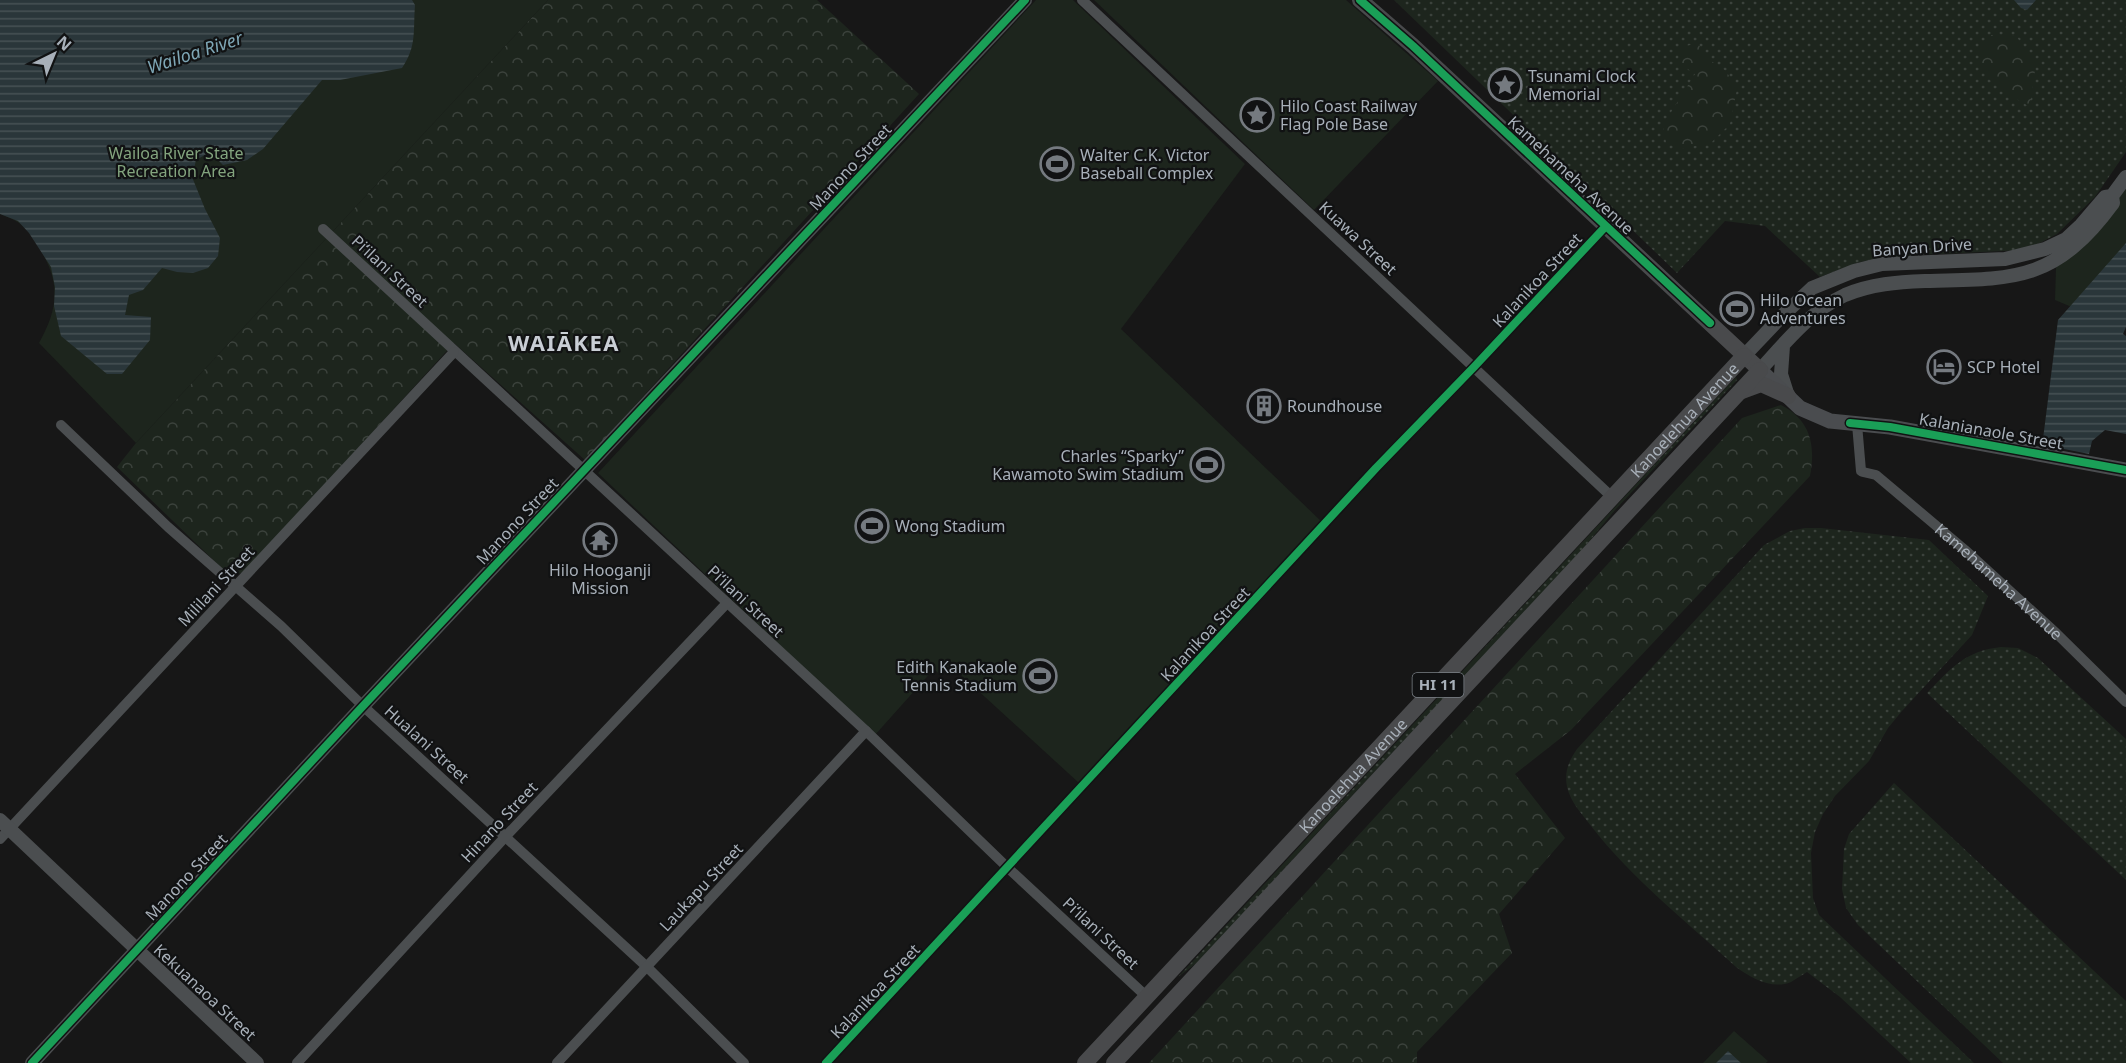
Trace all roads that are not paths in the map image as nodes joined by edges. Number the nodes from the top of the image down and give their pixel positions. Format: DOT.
graph roads {
  1 [pos="1025,0"];
  2 [pos="1082,0"];
  3 [pos="1360,0"];
  4 [pos="1370,0"];
  5 [pos="1413,46"];
  6 [pos="2126,177"];
  7 [pos="2112,196"];
  8 [pos="1606,226"];
  9 [pos="323,229"];
  10 [pos="1783,346"];
  11 [pos="454,352"];
  12 [pos="1744,356"];
  13 [pos="1474,368"];
  14 [pos="1760,370"];
  15 [pos="1739,393"];
  16 [pos="1788,396"];
  17 [pos="61,424"];
  18 [pos="1854,424"];
  19 [pos="2126,470"];
  20 [pos="583,471"];
  21 [pos="1613,498"];
  22 [pos="235,588"];
  23 [pos="727,603"];
  24 [pos="2126,702"];
  25 [pos="363,706"];
  26 [pos="866,731"];
  27 [pos="3,829"];
  28 [pos="506,836"];
  29 [pos="1008,868"];
  30 [pos="137,951"];
  31 [pos="647,967"];
  32 [pos="1196,977"];
  33 [pos="1147,997"];
  34 [pos="1142,1032"];
  35 [pos="32,1063"];
  36 [pos="257,1063"];
  37 [pos="297,1063"];
  38 [pos="557,1063"];
  39 [pos="744,1063"];
  40 [pos="826,1063"];
  41 [pos="1085,1063"];
  42 [pos="1114,1063"];
  1 -- 20 [label="street, Manono Street"];
  2 -- 13 [label="street, Kuawa Street"];
  3 -- 5 [label="main road, Kamehameha Avenue"];
  4 -- 5 [label="main road, Kamehameha Avenue"];
  5 -- 8 [label="main road, Kamehameha Avenue"];
  6 -- 7 [label="street, Banyan Drive"];
  7 -- 10 [label="street, Banyan Drive"];
  7 -- 12 [label="street, Banyan Drive"];
  8 -- 12 [label="main road, Kamehameha Avenue"];
  8 -- 13 [label="street, Kalanikoa Street"];
  9 -- 11 [label="street, Pi‘ilani Street"];
  10 -- 14 [label="street, Banyan Drive"];
  10 -- 16 [label="street"];
  11 -- 20 [label="street, Pi‘ilani Street"];
  11 -- 22 [label="street, Mililani Street"];
  12 -- 14 [label="main road, Kamehameha Avenue"];
  12 -- 21 [label="main road, Kanoelehua Avenue / HI 11"];
  13 -- 21 [label="street, Kuawa Street"];
  13 -- 29 [label="street, Kalanikoa Street"];
  14 -- 15 [label="main road, Kanoelehua Avenue / HI 11"];
  14 -- 16 [label="main road, Kalanianaole Street"];
  15 -- 16 [label="main road"];
  15 -- 32 [label="main road, Kanoelehua Avenue / HI 11"];
  16 -- 18 [label="main road, Kalanianaole Street"];
  17 -- 22 [label="street, Hualani Street"];
  18 -- 19 [label="main road, Kalanianaole Street"];
  18 -- 24 [label="street, Kamehameha Avenue"];
  20 -- 23 [label="street, Pi‘ilani Street"];
  20 -- 25 [label="street, Manono Street"];
  21 -- 33 [label="main road, Kanoelehua Avenue / HI 11"];
  22 -- 25 [label="street, Hualani Street"];
  22 -- 27 [label="street, Mililani Street"];
  23 -- 26 [label="street, Pi‘ilani Street"];
  23 -- 28 [label="street, Hinano Street"];
  25 -- 28 [label="street, Hualani Street"];
  25 -- 30 [label="street, Manono Street"];
  26 -- 29 [label="street, Pi‘ilani Street"];
  26 -- 31 [label="street, Laukapu Street"];
  27 -- 30 [label="street, Kekuanaoa Street"];
  28 -- 31 [label="street, Hualani Street"];
  28 -- 37 [label="street, Hinano Street"];
  29 -- 33 [label="street, Pi‘ilani Street"];
  29 -- 40 [label="street, Kalanikoa Street"];
  30 -- 35 [label="street, Manono Street"];
  30 -- 36 [label="street, Kekuanaoa Street"];
  31 -- 38 [label="street, Laukapu Street"];
  31 -- 39 [label="street, Hualani Street"];
  32 -- 33 [label="main road"];
  32 -- 34 [label="main road, Kanoelehua Avenue / HI 11"];
  33 -- 34 [label="main road"];
  33 -- 41 [label="main road, Kanoelehua Avenue / HI 11"];
  34 -- 42 [label="main road, Kanoelehua Avenue / HI 11"];
}
